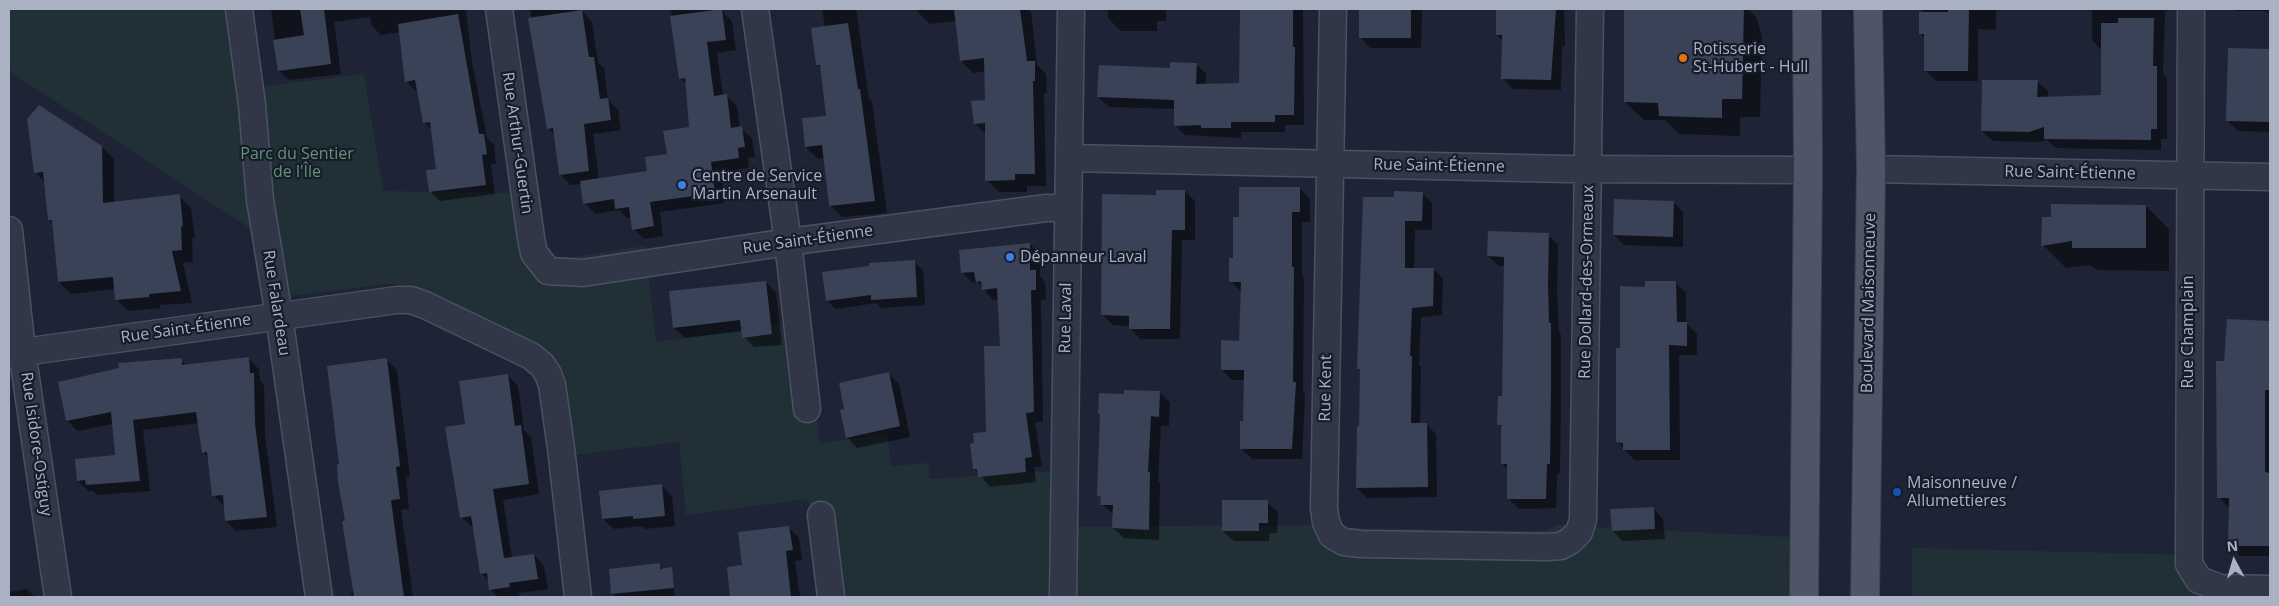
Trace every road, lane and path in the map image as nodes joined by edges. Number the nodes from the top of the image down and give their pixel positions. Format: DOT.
graph roads {
  1 [pos="240,9"];
  2 [pos="498,9"];
  3 [pos="755,9"];
  4 [pos="1071,9"];
  5 [pos="1332,9"];
  6 [pos="1590,9"];
  7 [pos="1807,9"];
  8 [pos="1868,9"];
  9 [pos="2191,9"];
  10 [pos="1070,158"];
  11 [pos="1330,165"];
  12 [pos="1588,169"];
  13 [pos="1871,169"];
  14 [pos="1808,170"];
  15 [pos="2189,176"];
  16 [pos="2270,177"];
  17 [pos="1068,208"];
  18 [pos="9,230"];
  19 [pos="788,242"];
  20 [pos="548,271"];
  21 [pos="280,316"];
  22 [pos="15,353"];
  23 [pos="807,409"];
  24 [pos="821,515"];
  25 [pos="1561,546"];
  26 [pos="2270,589"];
  27 [pos="58,597"];
  28 [pos="319,597"];
  29 [pos="578,597"];
  30 [pos="831,597"];
  31 [pos="1063,597"];
  32 [pos="1804,597"];
  33 [pos="1865,597"];
  1 -- 21 [label="street, Rue Falardeau"];
  2 -- 20 [label="street, Rue Arthur-Guertin"];
  3 -- 19 [label="street"];
  4 -- 10 [label="street, Rue Laval"];
  5 -- 11 [label="street, Rue Kent"];
  6 -- 12 [label="street, Rue Dollard-des-Ormeaux"];
  7 -- 14 [label="main road"];
  8 -- 13 [label="main road, Boulevard Maisonneuve"];
  9 -- 15 [label="street, Rue Champlain"];
  10 -- 11 [label="street, Rue Saint-Étienne"];
  10 -- 17 [label="street, Rue Laval"];
  11 -- 12 [label="street, Rue Saint-Étienne"];
  11 -- 25 [label="street, Rue Kent"];
  12 -- 14 [label="street, Rue Saint-Étienne"];
  12 -- 25 [label="street, Rue Dollard-des-Ormeaux"];
  13 -- 15 [label="street, Rue Saint-Étienne"];
  13 -- 33 [label="main road, Boulevard Maisonneuve"];
  14 -- 32 [label="main road"];
  15 -- 16 [label="street, Rue Saint-Étienne"];
  15 -- 26 [label="street, Rue Champlain"];
  17 -- 19 [label="street, Rue Saint-Étienne"];
  17 -- 31 [label="street, Rue Laval"];
  18 -- 22 [label="street, Rue Isidore-Ostiguy"];
  19 -- 20 [label="street, Rue Saint-Étienne"];
  19 -- 23 [label="street"];
  21 -- 22 [label="street, Rue Saint-Étienne"];
  21 -- 28 [label="street, Rue Falardeau"];
  21 -- 29 [label="street, Rue Saint-Étienne"];
  22 -- 27 [label="street, Rue Isidore-Ostiguy"];
  24 -- 30 [label="street"];
}
